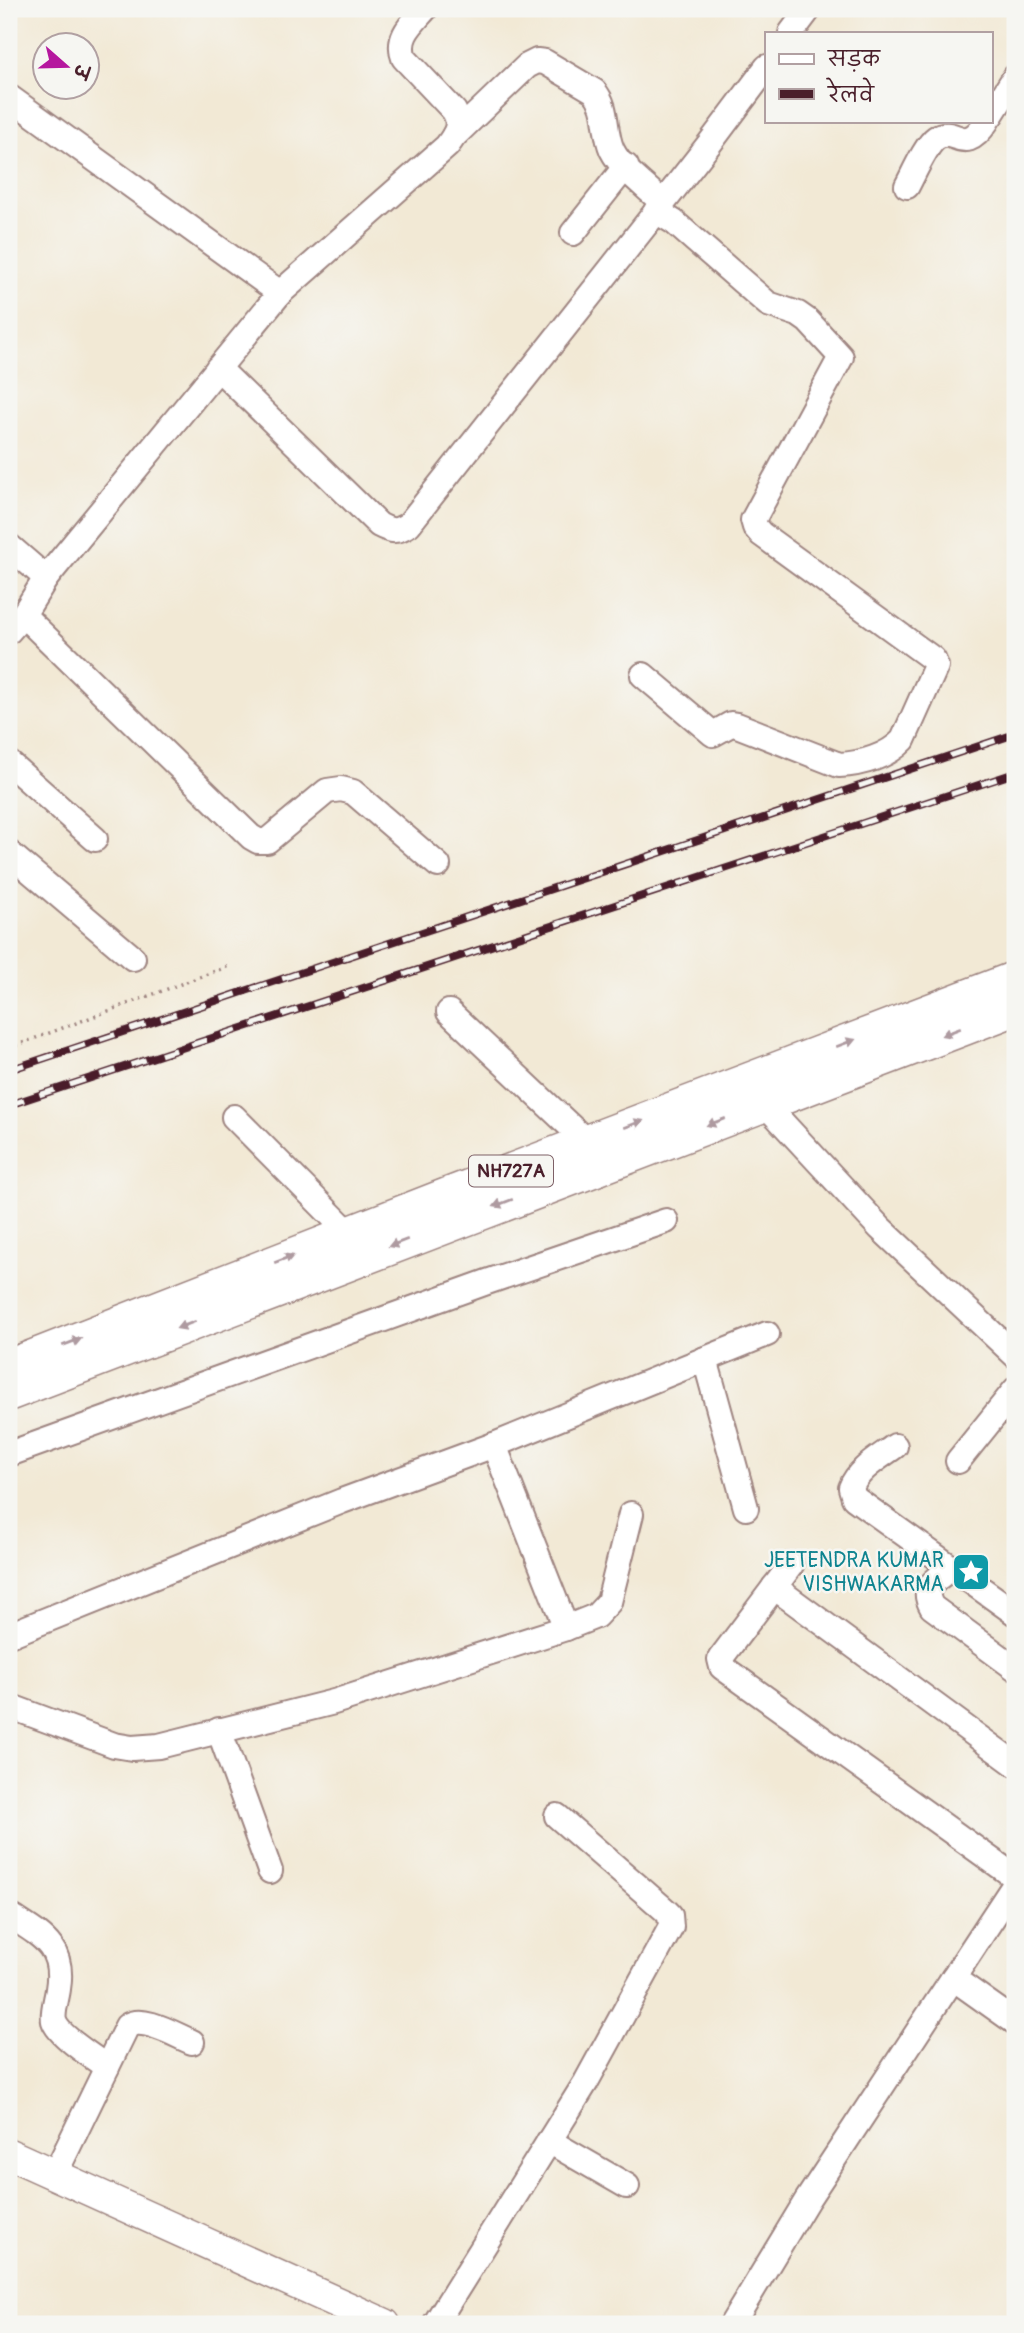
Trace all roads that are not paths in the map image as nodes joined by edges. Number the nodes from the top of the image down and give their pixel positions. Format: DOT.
graph roads {
  1 [pos="425,9"];
  2 [pos="809,9"];
  3 [pos="792,32"];
  4 [pos="765,70"];
  5 [pos="1015,77"];
  6 [pos="9,97"];
  7 [pos="992,113"];
  8 [pos="986,122"];
  9 [pos="454,136"];
  10 [pos="626,166"];
  11 [pos="907,186"];
  12 [pos="659,207"];
  13 [pos="573,233"];
  14 [pos="280,293"];
  15 [pos="218,368"];
  16 [pos="9,546"];
  17 [pos="46,578"];
  18 [pos="16,623"];
  19 [pos="643,675"];
  20 [pos="9,763"];
  21 [pos="95,839"];
  22 [pos="9,853"];
  23 [pos="438,864"];
  24 [pos="133,958"];
  25 [pos="1015,979"];
  26 [pos="1015,1008"];
  27 [pos="449,1012"];
  28 [pos="764,1103"];
  29 [pos="234,1117"];
  30 [pos="587,1142"];
  31 [pos="666,1221"];
  32 [pos="350,1234"];
  33 [pos="767,1334"];
  34 [pos="1015,1355"];
  35 [pos="705,1359"];
  36 [pos="9,1367"];
  37 [pos="1015,1390"];
  38 [pos="9,1393"];
  39 [pos="494,1445"];
  40 [pos="895,1446"];
  41 [pos="9,1454"];
  42 [pos="958,1461"];
  43 [pos="746,1508"];
  44 [pos="631,1514"];
  45 [pos="790,1565"];
  46 [pos="951,1568"];
  47 [pos="774,1587"];
  48 [pos="1015,1614"];
  49 [pos="566,1628"];
  50 [pos="9,1636"];
  51 [pos="1015,1668"];
  52 [pos="9,1706"];
  53 [pos="219,1730"];
  54 [pos="1015,1764"];
  55 [pos="557,1816"];
  56 [pos="270,1871"];
  57 [pos="1015,1877"];
  58 [pos="1015,1884"];
  59 [pos="9,1915"];
  60 [pos="953,1978"];
  61 [pos="1015,2022"];
  62 [pos="192,2042"];
  63 [pos="107,2067"];
  64 [pos="549,2141"];
  65 [pos="9,2154"];
  66 [pos="55,2174"];
  67 [pos="627,2186"];
  68 [pos="385,2324"];
  69 [pos="435,2324"];
  70 [pos="732,2324"];
  1 -- 9 [label="street"];
  2 -- 3 [label="street"];
  4 -- 12 [label="street"];
  5 -- 7 [label="street"];
  6 -- 14 [label="street"];
  8 -- 11 [label="street"];
  9 -- 10 [label="street"];
  9 -- 14 [label="street"];
  10 -- 12 [label="street"];
  10 -- 13 [label="street"];
  12 -- 15 [label="street"];
  12 -- 19 [label="street"];
  14 -- 15 [label="street"];
  15 -- 17 [label="street"];
  16 -- 17 [label="street"];
  17 -- 18 [label="street"];
  18 -- 23 [label="street"];
  20 -- 21 [label="street"];
  22 -- 24 [label="street"];
  30 -- 25 [label="highway, NH727A, one-way"];
  26 -- 28 [label="highway, NH727A, one-way"];
  27 -- 30 [label="street"];
  28 -- 34 [label="street"];
  28 -- 38 [label="highway, NH727A, one-way"];
  29 -- 32 [label="street"];
  30 -- 32 [label="highway, NH727A"];
  31 -- 41 [label="street"];
  36 -- 32 [label="highway, NH727A, one-way"];
  33 -- 35 [label="street"];
  35 -- 39 [label="street"];
  35 -- 43 [label="street"];
  37 -- 42 [label="street"];
  39 -- 49 [label="street"];
  39 -- 50 [label="street"];
  40 -- 46 [label="street"];
  44 -- 49 [label="street"];
  45 -- 47 [label="street"];
  46 -- 48 [label="street"];
  46 -- 51 [label="street"];
  47 -- 54 [label="street"];
  47 -- 57 [label="street"];
  49 -- 53 [label="street"];
  52 -- 53 [label="street"];
  53 -- 56 [label="street"];
  55 -- 64 [label="street"];
  58 -- 60 [label="street"];
  59 -- 63 [label="street"];
  60 -- 61 [label="street"];
  60 -- 70 [label="street"];
  62 -- 63 [label="street"];
  63 -- 66 [label="street"];
  64 -- 67 [label="street"];
  64 -- 69 [label="street"];
  65 -- 66 [label="main road"];
  66 -- 68 [label="main road"];
}
